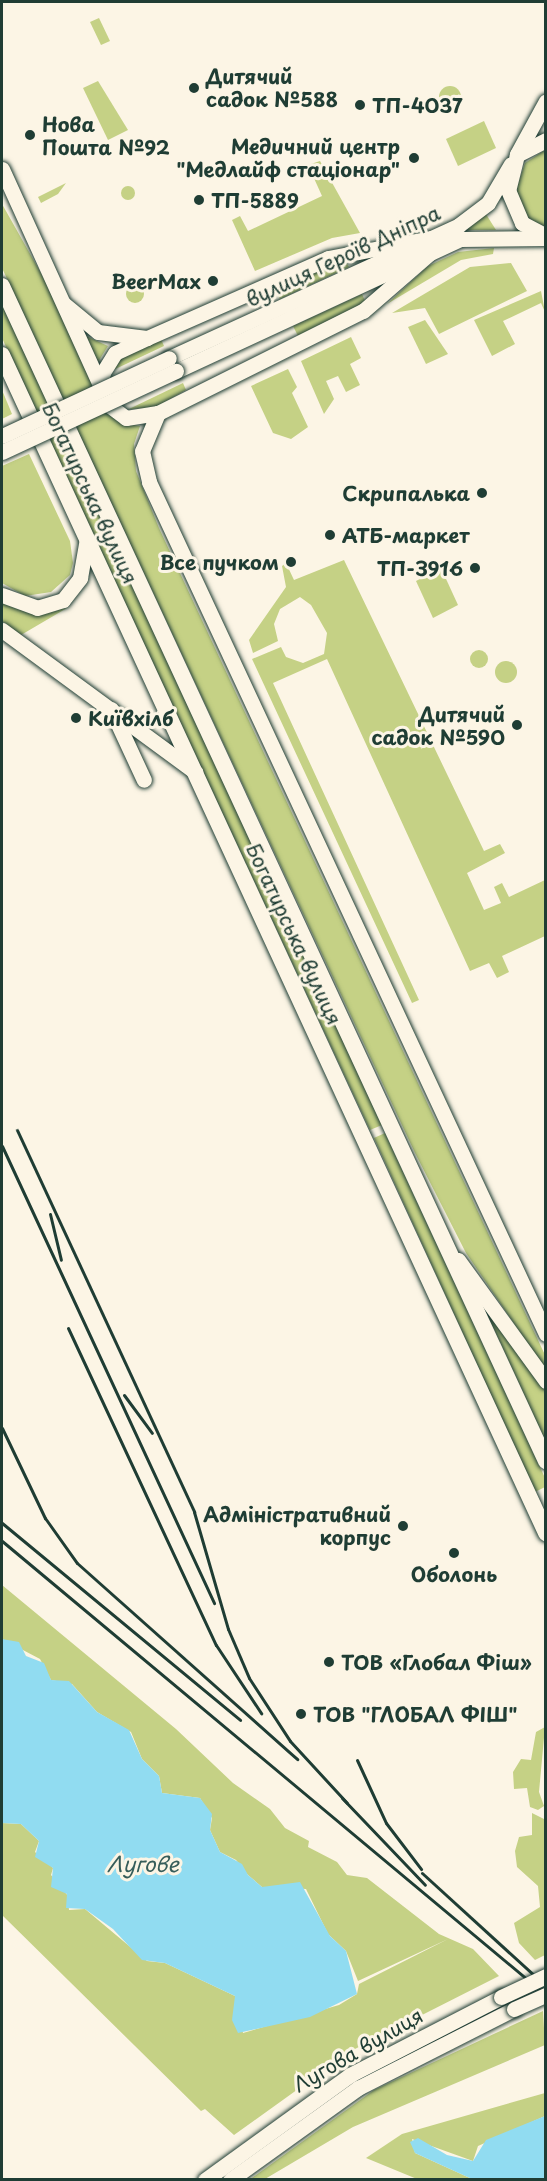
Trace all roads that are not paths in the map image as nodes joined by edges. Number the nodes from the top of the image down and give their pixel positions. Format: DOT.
graph roads {
  1 [pos="546,101"];
  2 [pos="546,140"];
  3 [pos="514,159"];
  4 [pos="2,168"];
  5 [pos="436,237"];
  6 [pos="546,237"];
  7 [pos="431,252"];
  8 [pos="2,286"];
  9 [pos="64,304"];
  10 [pos="147,338"];
  11 [pos="2,355"];
  12 [pos="172,365"];
  13 [pos="101,387"];
  14 [pos="158,413"];
  15 [pos="2,436"];
  16 [pos="2,452"];
  17 [pos="87,539"];
  18 [pos="2,595"];
  19 [pos="2,630"];
  20 [pos="111,709"];
  21 [pos="198,775"];
  22 [pos="144,780"];
  23 [pos="447,1245"];
  24 [pos="546,1334"];
  25 [pos="546,1381"];
  26 [pos="546,1461"];
  27 [pos="546,1533"];
  28 [pos="546,1976"];
  29 [pos="546,1995"];
  30 [pos="205,2180"];
  31 [pos="230,2180"];
  1 -- 3 [label="main road, вулиця Героїв Дніпра"];
  2 -- 3 [label="main road"];
  3 -- 5 [label="main road, вулиця Героїв Дніпра"];
  3 -- 6 [label="main road"];
  4 -- 9 [label="main road"];
  5 -- 10 [label="main road"];
  5 -- 12 [label="main road, вулиця Героїв Дніпра"];
  6 -- 7 [label="main road, вулиця Героїв Дніпра"];
  7 -- 12 [label="main road, вулиця Героїв Дніпра"];
  7 -- 14 [label="main road, вулиця Героїв Дніпра"];
  8 -- 23 [label="main road, Богатирська вулиця"];
  9 -- 10 [label="main road"];
  9 -- 13 [label="main road"];
  10 -- 13 [label="main road"];
  11 -- 17 [label="main road, Богатирська вулиця"];
  12 -- 15 [label="main road, bridge"];
  12 -- 16 [label="main road, bridge"];
  13 -- 14 [label="main road, вулиця Героїв Дніпра"];
  14 -- 24 [label="main road"];
  17 -- 18 [label="main road"];
  17 -- 21 [label="main road, Богатирська вулиця"];
  19 -- 20 [label="main road"];
  20 -- 21 [label="main road"];
  20 -- 22 [label="main road"];
  21 -- 27 [label="main road, Богатирська вулиця"];
  23 -- 25 [label="main road"];
  23 -- 26 [label="main road, Богатирська вулиця"];
  28 -- 30 [label="main road, Лугова вулиця, bridge"];
  29 -- 31 [label="main road, Лугова вулиця, bridge"];
}
